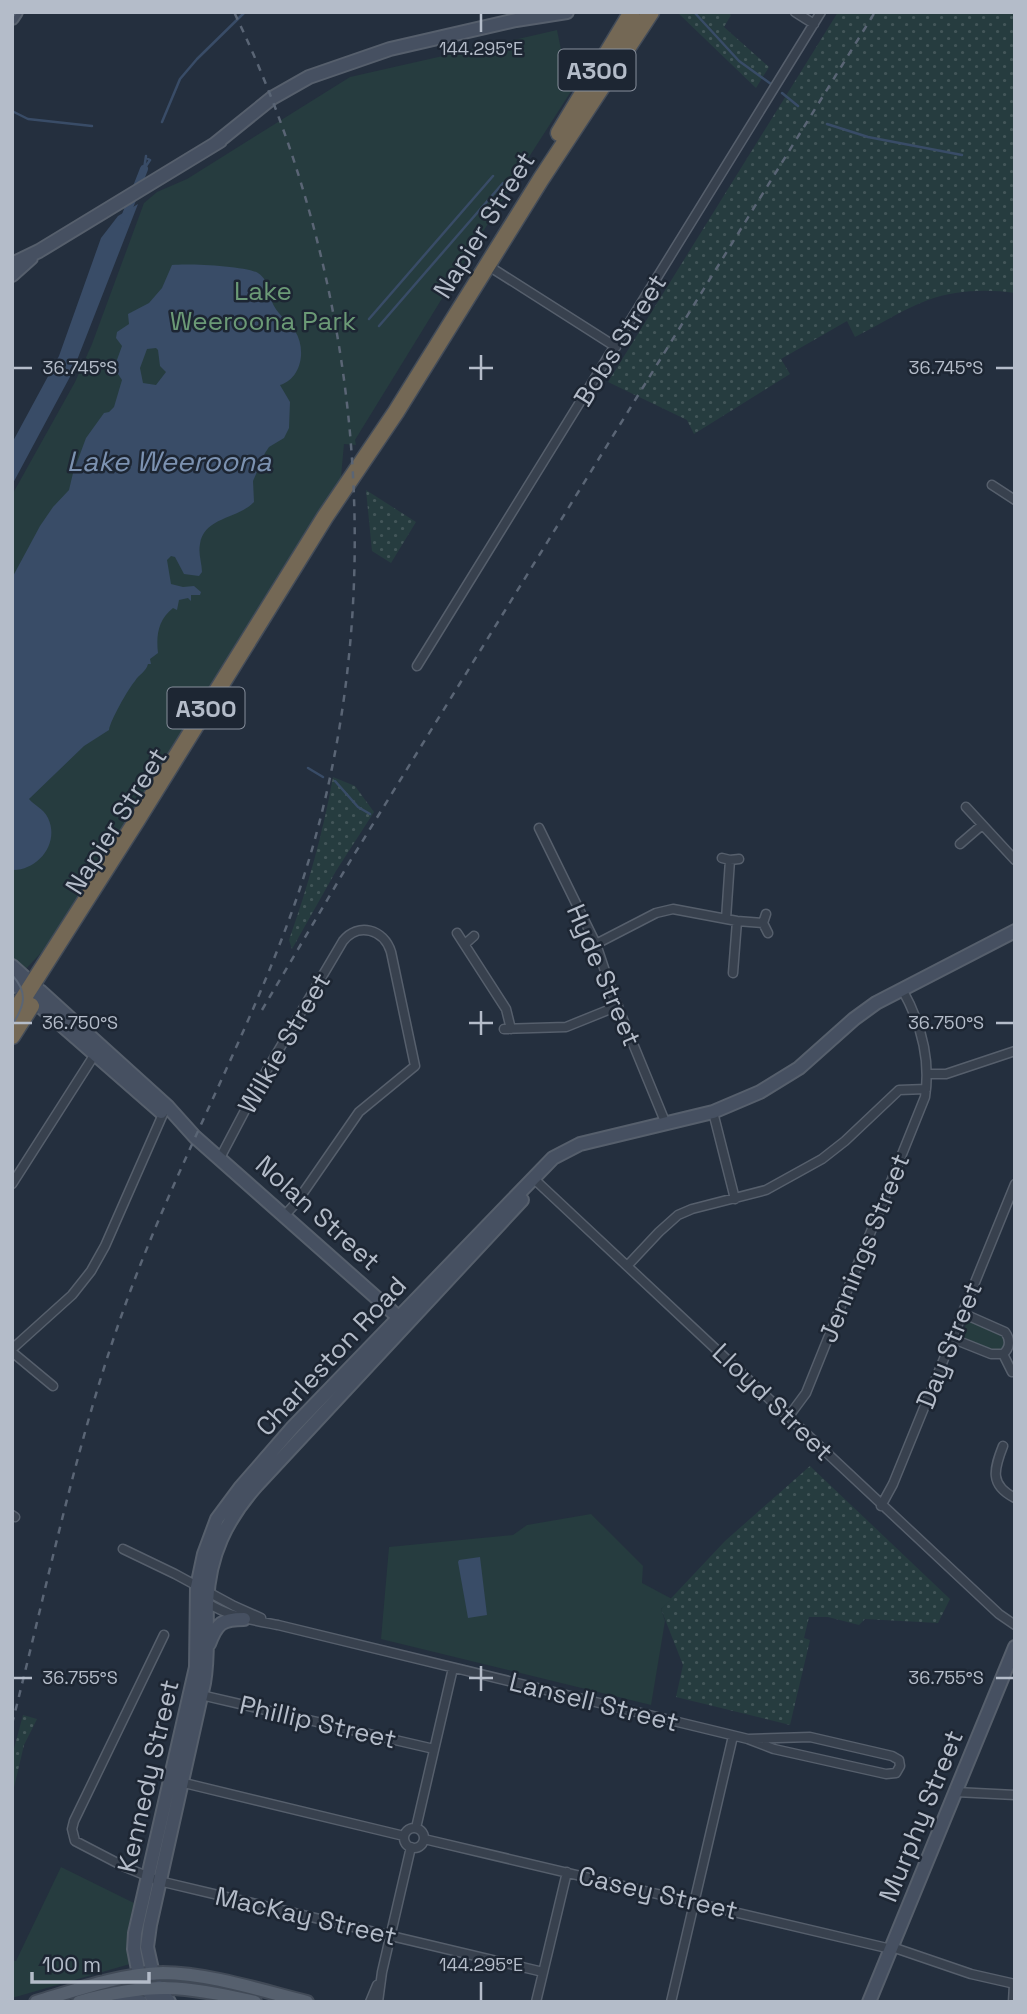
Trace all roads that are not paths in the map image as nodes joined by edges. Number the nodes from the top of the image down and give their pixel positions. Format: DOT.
graph roads {
  1 [pos="16,12"];
  2 [pos="538,12"];
  3 [pos="568,12"];
  4 [pos="632,12"];
  5 [pos="651,12"];
  6 [pos="794,12"];
  7 [pos="821,12"];
  8 [pos="12,19"];
  9 [pos="516,20"];
  10 [pos="814,24"];
  11 [pos="39,251"];
  12 [pos="12,264"];
  13 [pos="484,264"];
  14 [pos="12,275"];
  15 [pos="616,347"];
  16 [pos="992,485"];
  17 [pos="1015,500"];
  18 [pos="417,666"];
  19 [pos="966,807"];
  20 [pos="982,825"];
  21 [pos="540,828"];
  22 [pos="960,845"];
  23 [pos="731,859"];
  24 [pos="1015,860"];
  25 [pos="726,919"];
  26 [pos="737,921"];
  27 [pos="1015,931"];
  28 [pos="457,933"];
  29 [pos="768,933"];
  30 [pos="474,936"];
  31 [pos="465,944"];
  32 [pos="596,944"];
  33 [pos="12,966"];
  34 [pos="733,973"];
  35 [pos="12,982"];
  36 [pos="902,989"];
  37 [pos="33,992"];
  38 [pos="618,1006"];
  39 [pos="12,1016"];
  40 [pos="12,1036"];
  41 [pos="98,1051"];
  42 [pos="1015,1051"];
  43 [pos="927,1074"];
  44 [pos="926,1089"];
  45 [pos="165,1110"];
  46 [pos="713,1112"];
  47 [pos="666,1124"];
  48 [pos="220,1158"];
  49 [pos="535,1180"];
  50 [pos="12,1184"];
  51 [pos="1015,1184"];
  52 [pos="735,1199"];
  53 [pos="284,1216"];
  54 [pos="628,1265"];
  55 [pos="962,1313"];
  56 [pos="403,1321"];
  57 [pos="1012,1337"];
  58 [pos="951,1338"];
  59 [pos="12,1350"];
  60 [pos="1003,1354"];
  61 [pos="1012,1372"];
  62 [pos="53,1386"];
  63 [pos="789,1416"];
  64 [pos="1003,1446"];
  65 [pos="1015,1498"];
  66 [pos="881,1506"];
  67 [pos="123,1549"];
  68 [pos="202,1593"];
  69 [pos="244,1619"];
  70 [pos="278,1625"];
  71 [pos="1015,1625"];
  72 [pos="164,1635"];
  73 [pos="208,1647"];
  74 [pos="1015,1647"];
  75 [pos="453,1668"];
  76 [pos="201,1695"];
  77 [pos="733,1736"];
  78 [pos="748,1740"];
  79 [pos="434,1749"];
  80 [pos="175,1781"];
  81 [pos="956,1792"];
  82 [pos="1015,1795"];
  83 [pos="416,1828"];
  84 [pos="404,1836"];
  85 [pos="424,1839"];
  86 [pos="411,1847"];
  87 [pos="567,1872"];
  88 [pos="153,1879"];
  89 [pos="694,1901"];
  90 [pos="390,1935"];
  91 [pos="891,1948"];
  92 [pos="382,1972"];
  93 [pos="543,1972"];
  94 [pos="153,1974"];
  95 [pos="139,1975"];
  96 [pos="1015,1984"];
  97 [pos="159,1987"];
  98 [pos="146,1988"];
  99 [pos="250,1988"];
  100 [pos="114,1993"];
  101 [pos="227,1999"];
  102 [pos="36,2002"];
  103 [pos="79,2002"];
  104 [pos="141,2002"];
  105 [pos="156,2002"];
  106 [pos="169,2002"];
  107 [pos="256,2002"];
  108 [pos="272,2002"];
  109 [pos="307,2002"];
  110 [pos="370,2002"];
  111 [pos="378,2002"];
  112 [pos="536,2002"];
  113 [pos="671,2002"];
  114 [pos="869,2002"];
  115 [pos="1013,2002"];
  1 -- 8 [label="street"];
  2 -- 9 [label="street"];
  3 -- 9 [label="street"];
  4 -- 13 [label="highway, Napier Street / A300"];
  5 -- 13 [label="highway, Napier Street / A300"];
  6 -- 10 [label="street"];
  7 -- 10 [label="street, Bobs Street"];
  9 -- 11 [label="street"];
  10 -- 15 [label="street, Bobs Street"];
  11 -- 12 [label="street"];
  11 -- 14 [label="street"];
  13 -- 15 [label="street"];
  13 -- 37 [label="highway, Napier Street / A300"];
  15 -- 18 [label="street, Bobs Street"];
  16 -- 17 [label="street"];
  19 -- 20 [label="street"];
  20 -- 22 [label="street"];
  20 -- 24 [label="street"];
  21 -- 32 [label="street, Hyde Street"];
  23 -- 25 [label="street"];
  25 -- 26 [label="street"];
  25 -- 32 [label="street"];
  26 -- 29 [label="street"];
  26 -- 34 [label="street"];
  27 -- 36 [label="street, Charleston Road"];
  28 -- 31 [label="street"];
  30 -- 31 [label="street"];
  31 -- 38 [label="street"];
  32 -- 38 [label="street, Hyde Street"];
  33 -- 37 [label="street, Nolan Street"];
  35 -- 37 [label="street, Nolan Street"];
  36 -- 43 [label="street, Jennings Street"];
  36 -- 46 [label="street, Charleston Road"];
  37 -- 39 [label="highway, Napier Street / A300"];
  37 -- 40 [label="highway, Napier Street / A300"];
  37 -- 41 [label="street, Nolan Street"];
  38 -- 47 [label="street, Hyde Street"];
  41 -- 45 [label="street, Nolan Street"];
  41 -- 50 [label="street"];
  42 -- 43 [label="street"];
  43 -- 44 [label="street, Jennings Street"];
  44 -- 52 [label="street"];
  44 -- 63 [label="street, Jennings Street"];
  45 -- 48 [label="street, Nolan Street"];
  45 -- 59 [label="street"];
  46 -- 47 [label="street, Charleston Road"];
  46 -- 52 [label="street"];
  47 -- 49 [label="street, Charleston Road"];
  48 -- 53 [label="street, Nolan Street"];
  48 -- 53 [label="street, Wilkie Street"];
  49 -- 54 [label="street, Lloyd Street"];
  49 -- 56 [label="street, Charleston Road"];
  51 -- 55 [label="street, Day Street"];
  52 -- 54 [label="street"];
  53 -- 56 [label="street, Nolan Street"];
  54 -- 63 [label="street, Lloyd Street"];
  55 -- 57 [label="street"];
  55 -- 58 [label="street, Day Street"];
  56 -- 68 [label="street, Charleston Road"];
  57 -- 60 [label="street"];
  58 -- 60 [label="street"];
  58 -- 66 [label="street, Day Street"];
  59 -- 62 [label="street"];
  60 -- 61 [label="street"];
  63 -- 66 [label="street, Lloyd Street"];
  64 -- 65 [label="street"];
  66 -- 71 [label="street, Lloyd Street"];
  67 -- 68 [label="street, Lansell Street"];
  68 -- 69 [label="street, Lansell Street"];
  68 -- 70 [label="street, Lansell Street"];
  68 -- 73 [label="street, Kennedy Street"];
  68 -- 80 [label="street, Kennedy Street"];
  69 -- 70 [label="street, Lansell Street"];
  69 -- 73 [label="street"];
  70 -- 75 [label="street, Lansell Street"];
  72 -- 88 [label="street, MacKay Street"];
  73 -- 76 [label="street, Kennedy Street"];
  74 -- 81 [label="street, Murphy Street"];
  75 -- 77 [label="street, Lansell Street"];
  75 -- 79 [label="street"];
  76 -- 79 [label="street, Phillip Street"];
  76 -- 80 [label="street, Kennedy Street"];
  77 -- 78 [label="street, Lansell Street"];
  77 -- 89 [label="street"];
  78 -- 78 [label="street, Lansell Street"];
  79 -- 83 [label="street"];
  80 -- 84 [label="street"];
  80 -- 88 [label="street, Kennedy Street"];
  81 -- 82 [label="street"];
  81 -- 91 [label="street, Murphy Street"];
  83 -- 84 [label="street"];
  83 -- 85 [label="street"];
  84 -- 86 [label="street"];
  85 -- 86 [label="street"];
  85 -- 87 [label="street, Casey Street"];
  86 -- 90 [label="street"];
  87 -- 89 [label="street, Casey Street"];
  87 -- 93 [label="street"];
  88 -- 90 [label="street, MacKay Street"];
  88 -- 94 [label="street, Kennedy Street"];
  88 -- 95 [label="street, Kennedy Street"];
  89 -- 91 [label="street, Casey Street"];
  89 -- 113 [label="street"];
  90 -- 92 [label="street"];
  90 -- 93 [label="street, MacKay Street"];
  91 -- 96 [label="street, Casey Street"];
  91 -- 114 [label="street, Murphy Street"];
  92 -- 110 [label="street"];
  92 -- 111 [label="street"];
  93 -- 112 [label="street"];
  94 -- 95 [label="main road"];
  94 -- 97 [label="main road"];
  94 -- 99 [label="main road"];
  95 -- 98 [label="main road"];
  95 -- 102 [label="main road"];
  96 -- 115 [label="street"];
  97 -- 98 [label="main road"];
  97 -- 101 [label="main road"];
  97 -- 106 [label="street"];
  98 -- 100 [label="main road"];
  98 -- 105 [label="street"];
  99 -- 108 [label="main road"];
  99 -- 109 [label="main road"];
  100 -- 103 [label="main road"];
  100 -- 104 [label="street"];
  101 -- 107 [label="main road"];
}
